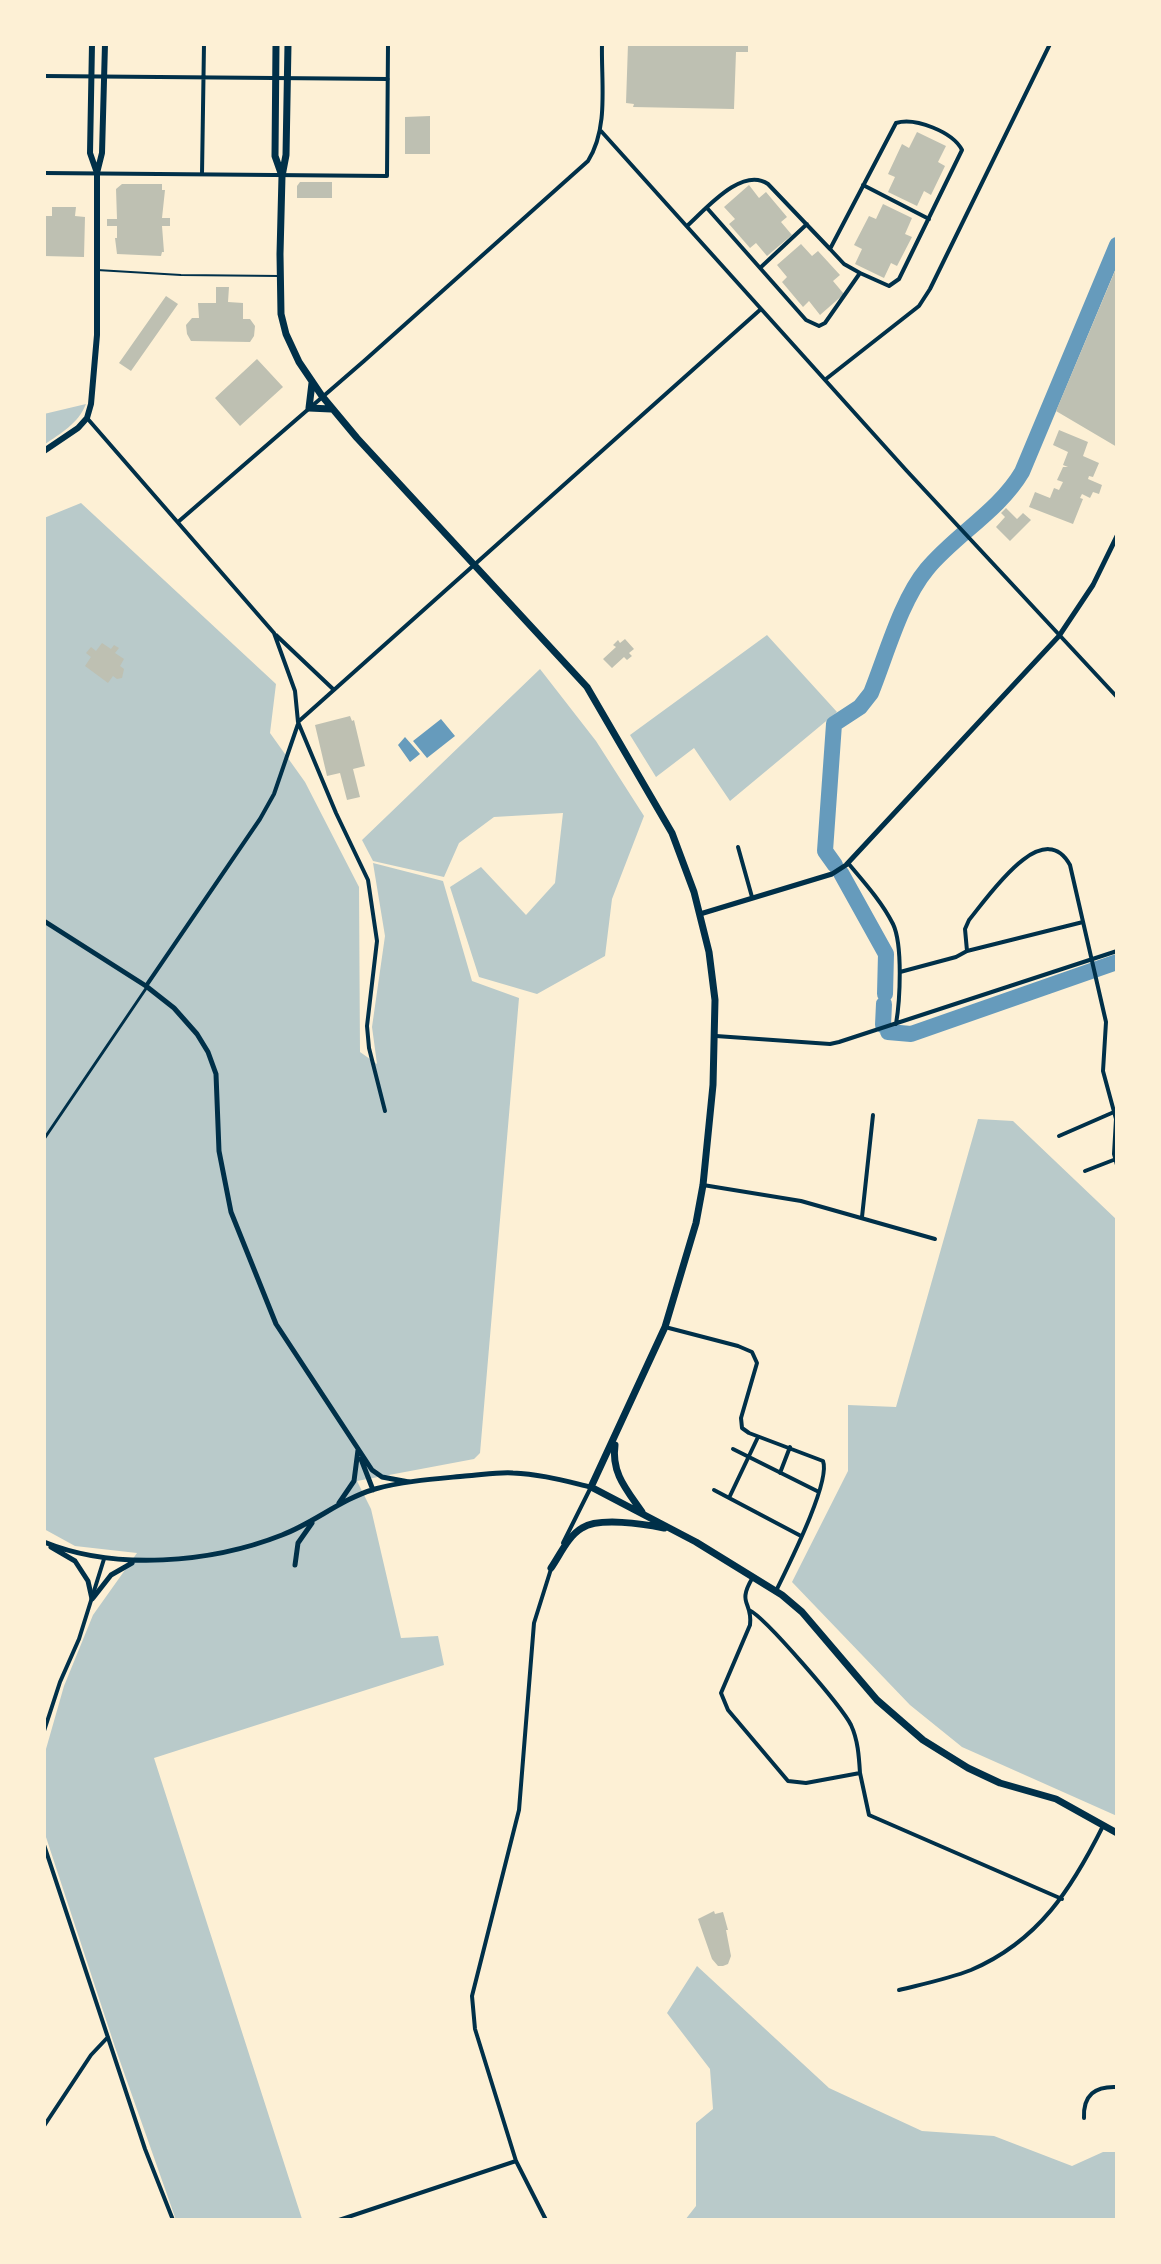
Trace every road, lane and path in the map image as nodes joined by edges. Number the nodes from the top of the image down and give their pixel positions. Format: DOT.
graph roads {
  1 [pos="92,44"];
  2 [pos="105,44"];
  3 [pos="204,44"];
  4 [pos="276,44"];
  5 [pos="288,44"];
  6 [pos="388,44"];
  7 [pos="602,44"];
  8 [pos="1050,44"];
  9 [pos="44,76"];
  10 [pos="91,77"];
  11 [pos="104,77"];
  12 [pos="204,77"];
  13 [pos="277,78"];
  14 [pos="288,78"];
  15 [pos="388,79"];
  16 [pos="601,131"];
  17 [pos="44,173"];
  18 [pos="97,173"];
  19 [pos="202,175"];
  20 [pos="282,176"];
  21 [pos="863,185"];
  22 [pos="707,208"];
  23 [pos="929,219"];
  24 [pos="807,224"];
  25 [pos="687,226"];
  26 [pos="830,249"];
  27 [pos="760,268"];
  28 [pos="96,270"];
  29 [pos="860,273"];
  30 [pos="280,276"];
  31 [pos="761,309"];
  32 [pos="826,379"];
  33 [pos="311,381"];
  34 [pos="322,396"];
  35 [pos="309,408"];
  36 [pos="333,410"];
  37 [pos="87,418"];
  38 [pos="44,451"];
  39 [pos="177,522"];
  40 [pos="1117,536"];
  41 [pos="474,564"];
  42 [pos="274,633"];
  43 [pos="1059,636"];
  44 [pos="334,690"];
  45 [pos="1117,697"];
  46 [pos="298,722"];
  47 [pos="738,847"];
  48 [pos="848,863"];
  49 [pos="752,897"];
  50 [pos="700,914"];
  51 [pos="44,921"];
  52 [pos="1083,922"];
  53 [pos="967,951"];
  54 [pos="1117,951"];
  55 [pos="1091,958"];
  56 [pos="900,972"];
  57 [pos="146,986"];
  58 [pos="896,1024"];
  59 [pos="716,1036"];
  60 [pos="385,1111"];
  61 [pos="1114,1112"];
  62 [pos="873,1115"];
  63 [pos="1059,1136"];
  64 [pos="44,1139"];
  65 [pos="1116,1162"];
  66 [pos="1085,1171"];
  67 [pos="703,1185"];
  68 [pos="862,1217"];
  69 [pos="935,1239"];
  70 [pos="665,1327"];
  71 [pos="758,1437"];
  72 [pos="616,1439"];
  73 [pos="790,1447"];
  74 [pos="733,1449"];
  75 [pos="358,1450"];
  76 [pos="748,1457"];
  77 [pos="780,1473"];
  78 [pos="409,1482"];
  79 [pos="591,1487"];
  80 [pos="373,1490"];
  81 [pos="714,1490"];
  82 [pos="819,1492"];
  83 [pos="729,1498"];
  84 [pos="336,1506"];
  85 [pos="644,1514"];
  86 [pos="316,1519"];
  87 [pos="674,1530"];
  88 [pos="801,1536"];
  89 [pos="44,1542"];
  90 [pos="104,1559"];
  91 [pos="137,1561"];
  92 [pos="295,1565"];
  93 [pos="551,1568"];
  94 [pos="753,1577"];
  95 [pos="776,1591"];
  96 [pos="92,1599"];
  97 [pos="749,1610"];
  98 [pos="44,1731"];
  99 [pos="860,1773"];
  100 [pos="1103,1826"];
  101 [pos="1117,1833"];
  102 [pos="44,1845"];
  103 [pos="1062,1899"];
  104 [pos="899,1990"];
  105 [pos="108,2037"];
  106 [pos="1117,2087"];
  107 [pos="1084,2118"];
  108 [pos="44,2126"];
  109 [pos="516,2161"];
  110 [pos="173,2220"];
  111 [pos="339,2220"];
  112 [pos="546,2220"];
  1 -- 10 [label="main road"];
  2 -- 11 [label="main road"];
  3 -- 12 [label="street"];
  4 -- 13 [label="main road"];
  5 -- 14 [label="main road"];
  6 -- 15 [label="street"];
  7 -- 16 [label="street"];
  8 -- 32 [label="street"];
  9 -- 10 [label="street"];
  10 -- 11 [label="street"];
  10 -- 18 [label="main road"];
  11 -- 12 [label="street"];
  11 -- 18 [label="main road"];
  12 -- 13 [label="street"];
  12 -- 19 [label="street"];
  13 -- 14 [label="street"];
  13 -- 20 [label="main road"];
  14 -- 15 [label="street"];
  14 -- 20 [label="main road"];
  15 -- 20 [label="street"];
  16 -- 25 [label="street"];
  16 -- 34 [label="street"];
  17 -- 18 [label="street"];
  18 -- 19 [label="street"];
  18 -- 28 [label="main road"];
  19 -- 20 [label="street"];
  20 -- 30 [label="main road"];
  21 -- 23 [label="street"];
  21 -- 23 [label="street"];
  21 -- 26 [label="street"];
  22 -- 24 [label="street"];
  22 -- 25 [label="street"];
  22 -- 27 [label="street"];
  23 -- 29 [label="street"];
  24 -- 26 [label="street"];
  24 -- 27 [label="street"];
  25 -- 31 [label="street"];
  26 -- 29 [label="street"];
  27 -- 29 [label="street"];
  28 -- 30 [label="lane"];
  28 -- 37 [label="main road"];
  30 -- 33 [label="main road"];
  31 -- 32 [label="street"];
  31 -- 41 [label="street"];
  32 -- 43 [label="street"];
  33 -- 34 [label="main road"];
  33 -- 35 [label="main road"];
  34 -- 35 [label="street"];
  34 -- 36 [label="main road"];
  35 -- 36 [label="main road"];
  35 -- 39 [label="street"];
  36 -- 41 [label="main road"];
  37 -- 38 [label="main road"];
  37 -- 39 [label="street"];
  39 -- 42 [label="street"];
  40 -- 43 [label="street"];
  41 -- 44 [label="street"];
  41 -- 50 [label="main road"];
  42 -- 44 [label="street"];
  42 -- 46 [label="street"];
  43 -- 45 [label="street"];
  43 -- 48 [label="street"];
  44 -- 46 [label="street"];
  46 -- 57 [label="street"];
  46 -- 60 [label="street"];
  47 -- 49 [label="street"];
  48 -- 49 [label="street"];
  48 -- 56 [label="street"];
  49 -- 50 [label="street"];
  50 -- 59 [label="main road"];
  51 -- 57 [label="street"];
  52 -- 53 [label="street"];
  52 -- 53 [label="street"];
  52 -- 55 [label="street"];
  53 -- 56 [label="street"];
  54 -- 55 [label="street"];
  55 -- 58 [label="street"];
  55 -- 61 [label="street"];
  56 -- 58 [label="street"];
  57 -- 64 [label="street"];
  57 -- 75 [label="street"];
  58 -- 59 [label="street"];
  59 -- 67 [label="main road"];
  61 -- 63 [label="street"];
  61 -- 65 [label="street"];
  62 -- 68 [label="street"];
  65 -- 66 [label="street"];
  67 -- 68 [label="street"];
  67 -- 70 [label="main road"];
  68 -- 69 [label="street"];
  70 -- 71 [label="street"];
  70 -- 72 [label="main road"];
  71 -- 73 [label="street"];
  71 -- 76 [label="street"];
  72 -- 79 [label="main road"];
  72 -- 85 [label="main road"];
  73 -- 77 [label="street"];
  73 -- 82 [label="street"];
  74 -- 76 [label="street"];
  75 -- 78 [label="street"];
  75 -- 80 [label="street"];
  75 -- 84 [label="street"];
  76 -- 77 [label="street"];
  76 -- 83 [label="street"];
  77 -- 82 [label="street"];
  78 -- 79 [label="street"];
  78 -- 80 [label="street"];
  79 -- 85 [label="main road"];
  79 -- 93 [label="street"];
  80 -- 84 [label="street"];
  81 -- 83 [label="street"];
  82 -- 88 [label="street"];
  83 -- 88 [label="street"];
  84 -- 86 [label="street"];
  85 -- 87 [label="main road"];
  86 -- 91 [label="street"];
  86 -- 92 [label="street"];
  87 -- 93 [label="main road"];
  87 -- 94 [label="main road"];
  88 -- 95 [label="street"];
  89 -- 90 [label="street"];
  89 -- 96 [label="street"];
  90 -- 91 [label="street"];
  90 -- 96 [label="street"];
  91 -- 96 [label="street"];
  93 -- 109 [label="street"];
  94 -- 95 [label="main road"];
  94 -- 97 [label="street"];
  95 -- 100 [label="main road"];
  96 -- 98 [label="street"];
  97 -- 99 [label="street"];
  97 -- 99 [label="street"];
  99 -- 103 [label="street"];
  100 -- 101 [label="main road"];
  100 -- 103 [label="street"];
  102 -- 105 [label="street"];
  103 -- 104 [label="street"];
  105 -- 108 [label="street"];
  105 -- 110 [label="street"];
  106 -- 107 [label="street"];
  109 -- 111 [label="street"];
  109 -- 112 [label="street"];
}
